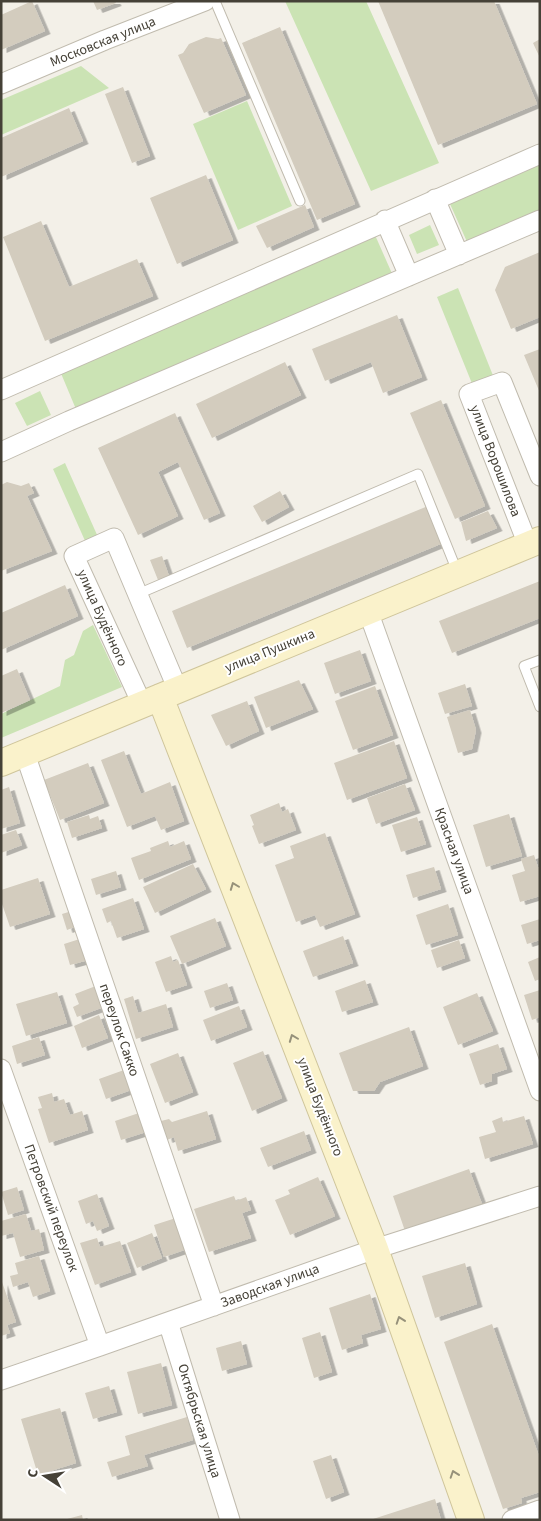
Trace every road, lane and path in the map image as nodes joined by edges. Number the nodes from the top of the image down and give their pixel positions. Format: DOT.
graph roads {
  1 [pos="205,1"];
  2 [pos="215,1"];
  3 [pos="1,84"];
  4 [pos="540,154"];
  5 [pos="435,199"];
  6 [pos="300,202"];
  7 [pos="385,220"];
  8 [pos="540,220"];
  9 [pos="458,255"];
  10 [pos="409,276"];
  11 [pos="1,390"];
  12 [pos="1,452"];
  13 [pos="540,476"];
  14 [pos="534,543"];
  15 [pos="458,574"];
  16 [pos="138,594"];
  17 [pos="368,611"];
  18 [pos="540,660"];
  19 [pos="160,697"];
  20 [pos="540,707"];
  21 [pos="13,759"];
  22 [pos="1,1069"];
  23 [pos="540,1091"];
  24 [pos="540,1196"];
  25 [pos="375,1249"];
  26 [pos="214,1306"];
  27 [pos="168,1322"];
  28 [pos="100,1346"];
  29 [pos="1,1380"];
  30 [pos="540,1510"];
  31 [pos="230,1520"];
  32 [pos="471,1520"];
  33 [pos="512,1520"];
  1 -- 3 [label="street, Московская улица"];
  2 -- 6 [label="lane"];
  4 -- 5 [label="street"];
  5 -- 7 [label="street"];
  5 -- 9 [label="street"];
  7 -- 10 [label="street"];
  7 -- 11 [label="street"];
  8 -- 9 [label="street"];
  9 -- 10 [label="street"];
  10 -- 12 [label="street"];
  13 -- 14 [label="street, улица Ворошилова"];
  14 -- 15 [label="street, улица Пушкина"];
  15 -- 16 [label="lane"];
  15 -- 17 [label="street, улица Пушкина"];
  16 -- 19 [label="street, улица Будённого"];
  16 -- 19 [label="street, улица Будённого"];
  17 -- 19 [label="street, улица Пушкина"];
  17 -- 23 [label="street, Красная улица"];
  18 -- 20 [label="lane"];
  19 -- 21 [label="street, улица Пушкина"];
  25 -- 19 [label="street, улица Будённого, one-way"];
  21 -- 26 [label="street, переулок Сакко"];
  22 -- 28 [label="street, Петровский переулок"];
  24 -- 25 [label="street, Заводская улица"];
  25 -- 26 [label="street, Заводская улица"];
  32 -- 25 [label="street, улица Будённого, one-way"];
  26 -- 27 [label="street, Заводская улица"];
  27 -- 28 [label="street, Заводская улица"];
  27 -- 31 [label="street, Октябрьская улица"];
  28 -- 29 [label="street, Заводская улица"];
  30 -- 33 [label="street"];
}
